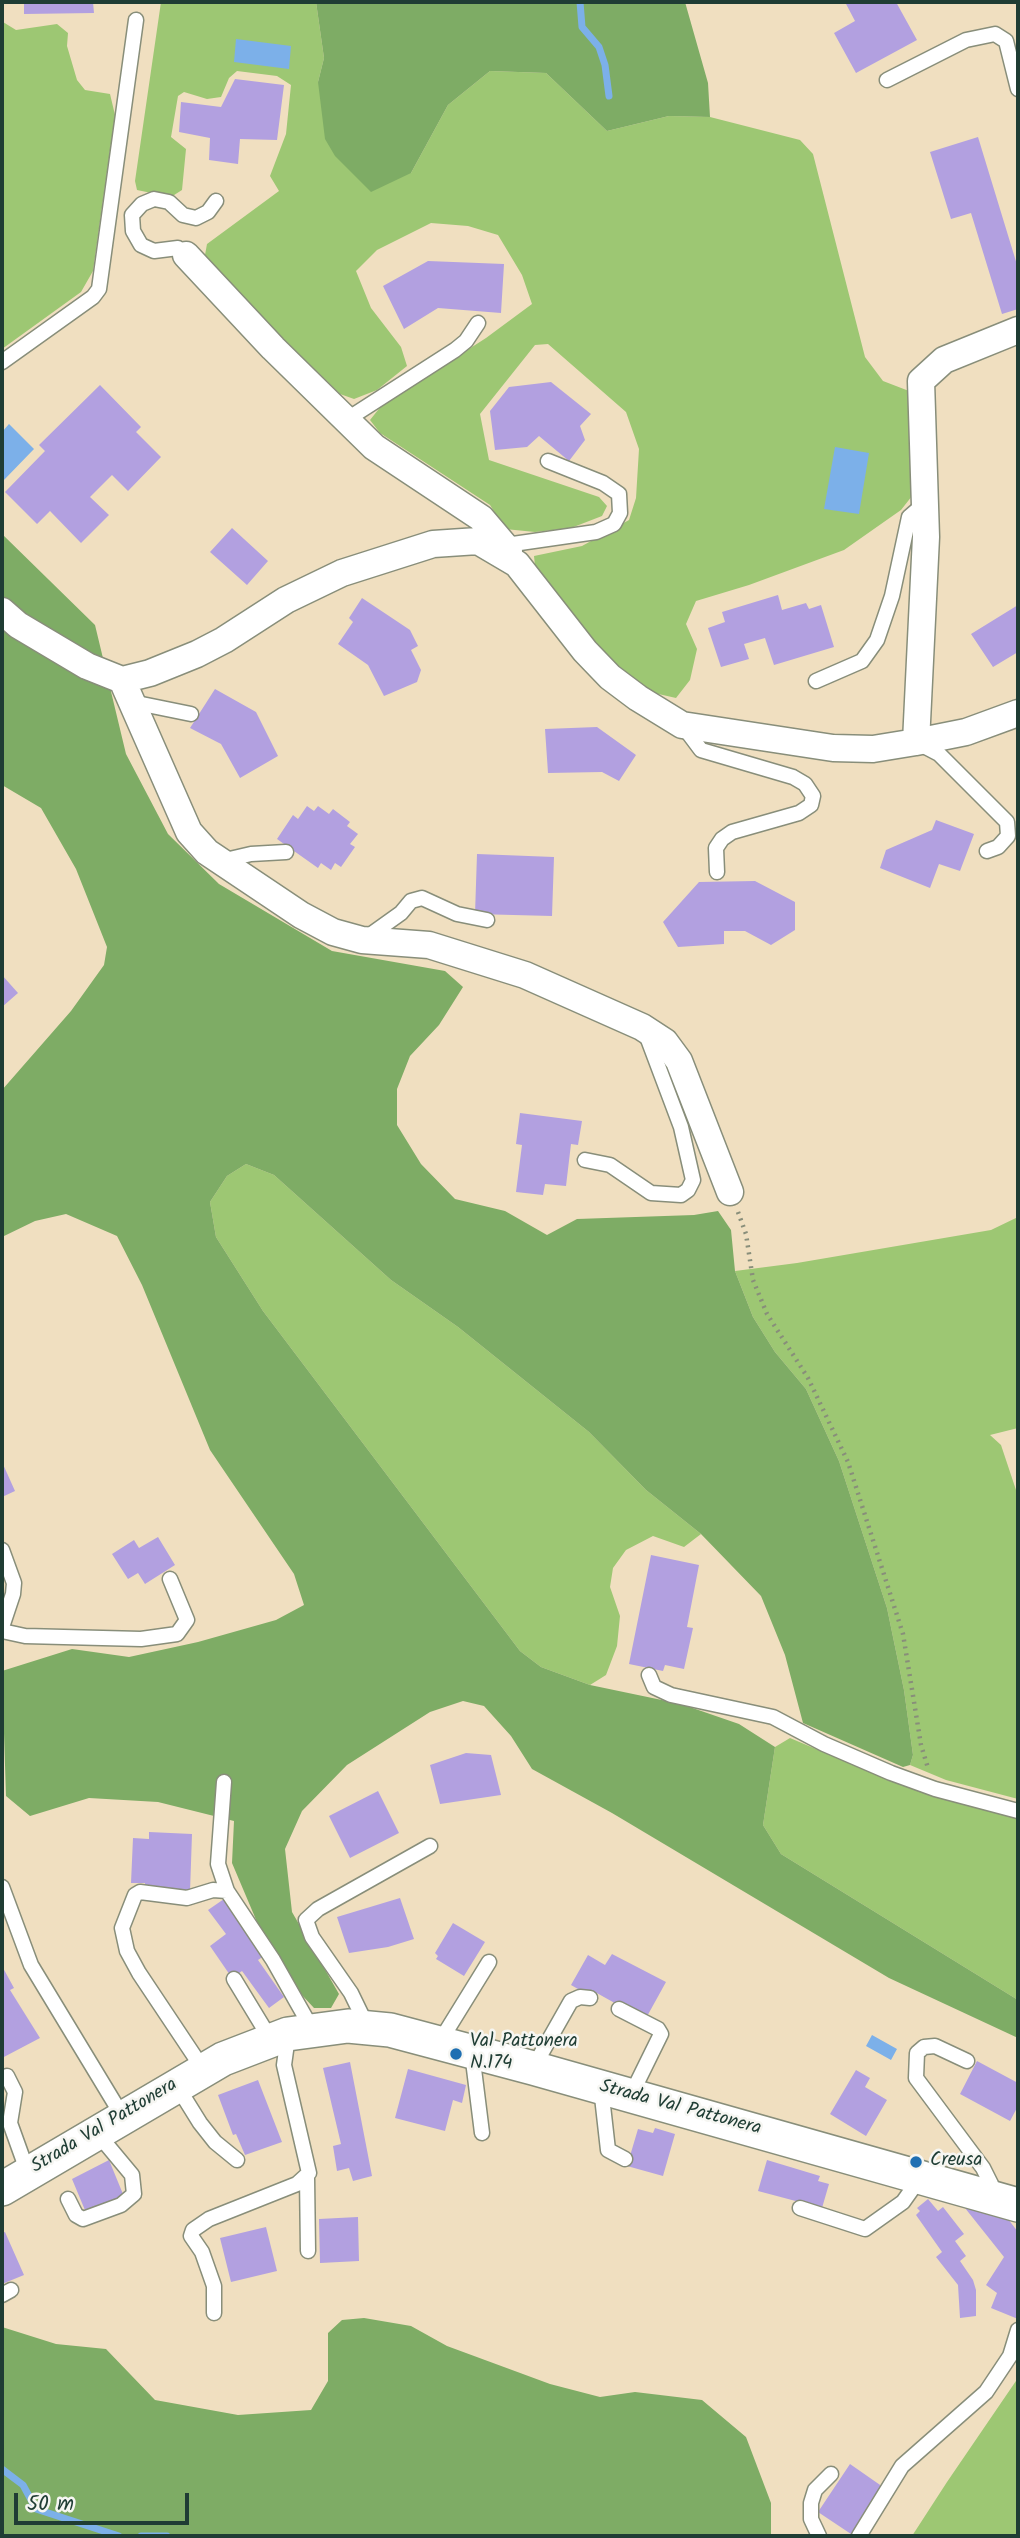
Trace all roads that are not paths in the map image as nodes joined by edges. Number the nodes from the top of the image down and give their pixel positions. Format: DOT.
graph roads {
  1 [pos="136,20"];
  2 [pos="887,80"];
  3 [pos="1018,89"];
  4 [pos="216,201"];
  5 [pos="186,255"];
  6 [pos="478,323"];
  7 [pos="1018,330"];
  8 [pos="2,362"];
  9 [pos="346,420"];
  10 [pos="548,461"];
  11 [pos="924,504"];
  12 [pos="512,555"];
  13 [pos="7,619"];
  14 [pos="816,681"];
  15 [pos="127,691"];
  16 [pos="1018,713"];
  17 [pos="191,714"];
  18 [pos="682,724"];
  19 [pos="916,742"];
  20 [pos="987,850"];
  21 [pos="286,852"];
  22 [pos="219,862"];
  23 [pos="717,872"];
  24 [pos="487,920"];
  25 [pos="362,940"];
  26 [pos="642,1027"];
  27 [pos="585,1160"];
  28 [pos="730,1192"];
  29 [pos="2,1550"];
  30 [pos="170,1579"];
  31 [pos="2,1629"];
  32 [pos="649,1675"];
  33 [pos="224,1782"];
  34 [pos="1018,1811"];
  35 [pos="430,1846"];
  36 [pos="2,1887"];
  37 [pos="227,1891"];
  38 [pos="489,1962"];
  39 [pos="234,1979"];
  40 [pos="590,1998"];
  41 [pos="619,2009"];
  42 [pos="367,2026"];
  43 [pos="290,2034"];
  44 [pos="438,2044"];
  45 [pos="472,2053"];
  46 [pos="967,2061"];
  47 [pos="533,2068"];
  48 [pos="7,2076"];
  49 [pos="190,2077"];
  50 [pos="616,2091"];
  51 [pos="109,2125"];
  52 [pos="482,2133"];
  53 [pos="625,2159"];
  54 [pos="237,2160"];
  55 [pos="307,2177"];
  56 [pos="920,2177"];
  57 [pos="15,2181"];
  58 [pos="68,2199"];
  59 [pos="1005,2201"];
  60 [pos="800,2208"];
  61 [pos="308,2251"];
  62 [pos="214,2313"];
  63 [pos="1018,2330"];
  64 [pos="831,2474"];
  65 [pos="819,2536"];
  66 [pos="859,2536"];
  1 -- 8 [label="lane"];
  2 -- 3 [label="lane"];
  4 -- 5 [label="lane"];
  5 -- 9 [label="street"];
  6 -- 9 [label="lane"];
  7 -- 11 [label="street"];
  9 -- 12 [label="street"];
  10 -- 12 [label="lane"];
  11 -- 14 [label="lane"];
  11 -- 19 [label="street"];
  12 -- 15 [label="street"];
  12 -- 18 [label="street"];
  13 -- 15 [label="street"];
  15 -- 17 [label="lane"];
  15 -- 22 [label="street"];
  16 -- 19 [label="street"];
  18 -- 19 [label="street"];
  18 -- 23 [label="lane"];
  19 -- 20 [label="lane"];
  21 -- 22 [label="lane"];
  22 -- 25 [label="street"];
  24 -- 25 [label="lane"];
  25 -- 26 [label="street"];
  26 -- 27 [label="lane"];
  26 -- 28 [label="street"];
  29 -- 31 [label="lane"];
  30 -- 31 [label="lane"];
  32 -- 34 [label="lane"];
  33 -- 37 [label="lane"];
  35 -- 42 [label="lane"];
  36 -- 51 [label="lane"];
  37 -- 43 [label="lane"];
  37 -- 49 [label="lane"];
  38 -- 44 [label="lane"];
  39 -- 43 [label="lane"];
  40 -- 47 [label="lane"];
  41 -- 50 [label="lane"];
  42 -- 43 [label="street, Strada Val Pattonera"];
  42 -- 44 [label="street, Strada Val Pattonera"];
  43 -- 49 [label="street, Strada Val Pattonera"];
  43 -- 55 [label="lane"];
  44 -- 45 [label="street, Strada Val Pattonera"];
  45 -- 47 [label="street, Strada Val Pattonera"];
  45 -- 52 [label="lane"];
  46 -- 59 [label="lane"];
  47 -- 50 [label="street, Strada Val Pattonera"];
  48 -- 57 [label="lane"];
  49 -- 51 [label="street, Strada Val Pattonera"];
  49 -- 54 [label="lane"];
  50 -- 53 [label="lane"];
  50 -- 56 [label="street, Strada Val Pattonera"];
  51 -- 57 [label="street, Strada Val Pattonera"];
  51 -- 58 [label="lane"];
  55 -- 61 [label="lane"];
  55 -- 62 [label="lane"];
  56 -- 59 [label="street, Strada Val Pattonera"];
  56 -- 60 [label="lane"];
  63 -- 66 [label="lane"];
  64 -- 65 [label="lane"];
}
